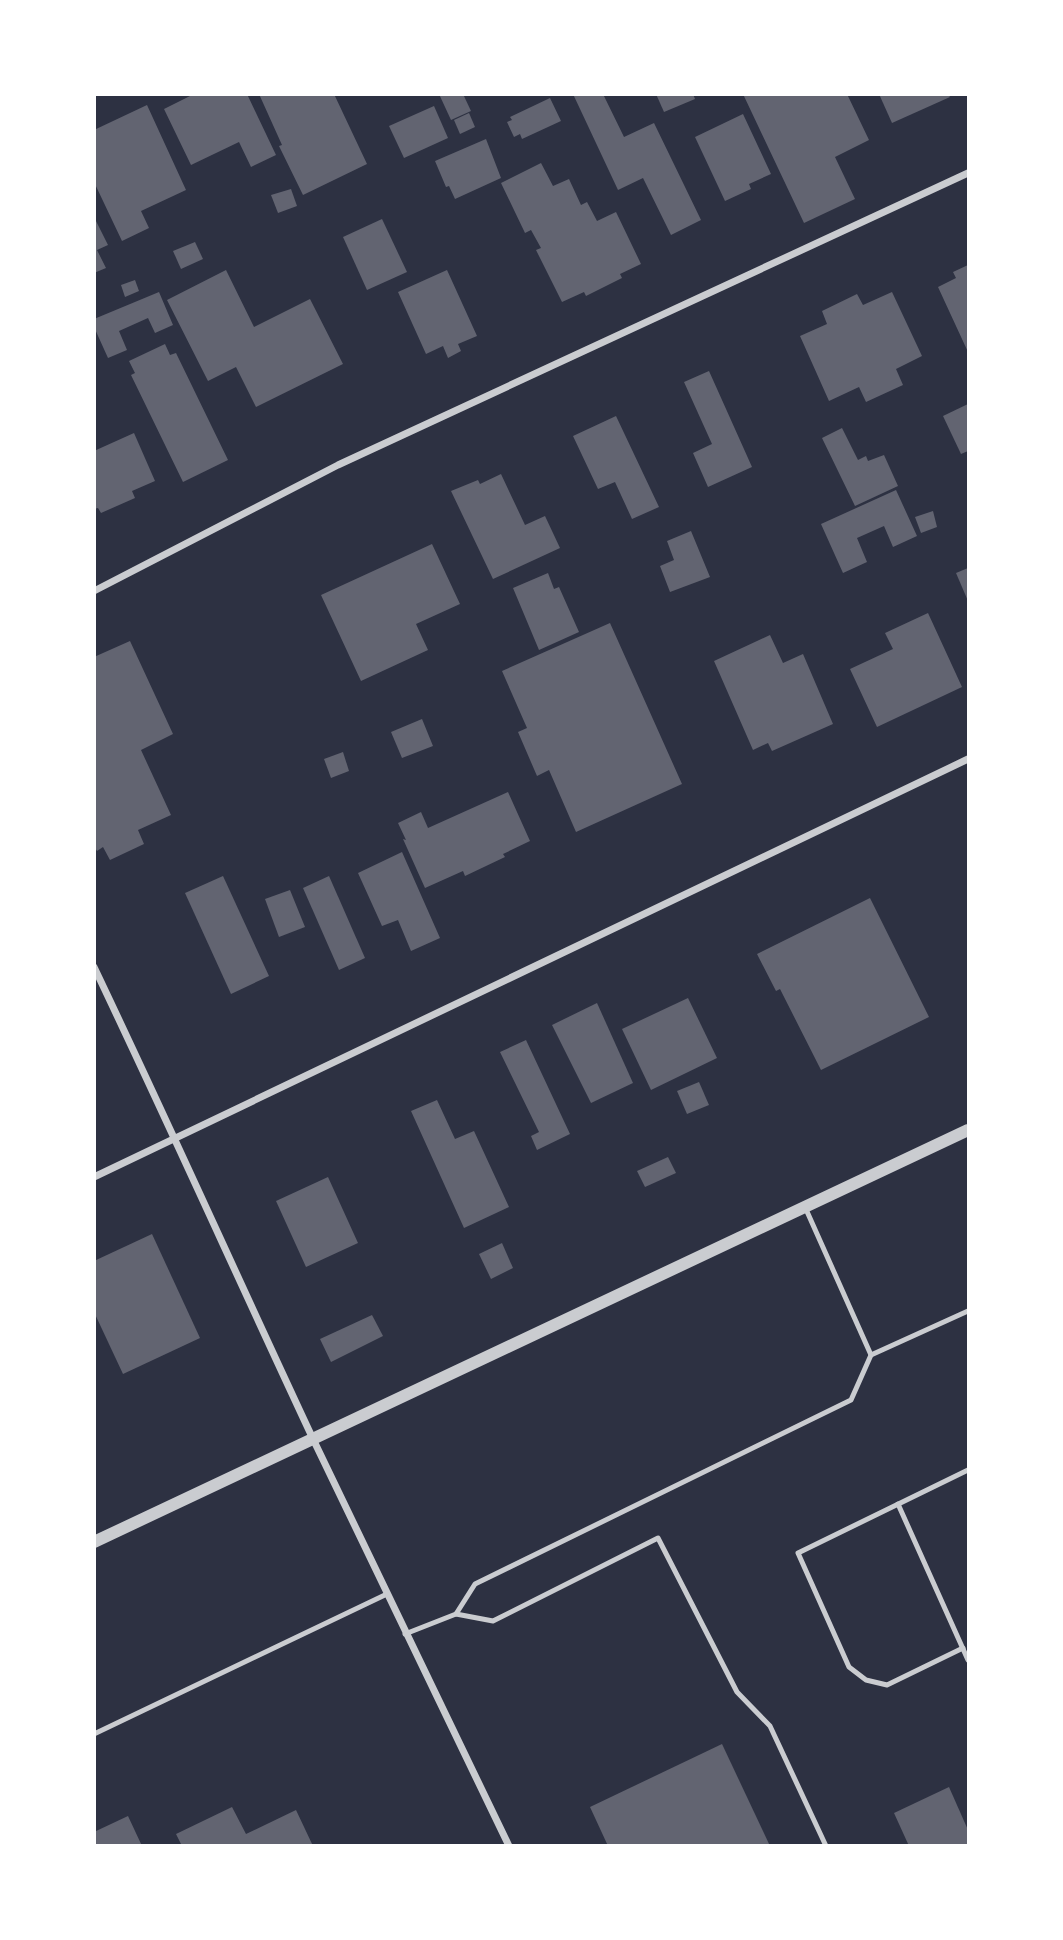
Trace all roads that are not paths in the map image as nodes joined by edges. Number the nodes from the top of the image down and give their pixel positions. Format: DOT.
graph roads {
  1 [pos="968,173"];
  2 [pos="94,591"];
  3 [pos="968,759"];
  4 [pos="94,967"];
  5 [pos="968,1130"];
  6 [pos="176,1139"];
  7 [pos="94,1177"];
  8 [pos="805,1207"];
  9 [pos="968,1311"];
  10 [pos="871,1355"];
  11 [pos="314,1440"];
  12 [pos="968,1470"];
  13 [pos="898,1504"];
  14 [pos="94,1542"];
  15 [pos="387,1594"];
  16 [pos="456,1614"];
  17 [pos="405,1634"];
  18 [pos="963,1648"];
  19 [pos="968,1660"];
  20 [pos="94,1734"];
  21 [pos="509,1846"];
  22 [pos="826,1846"];
  1 -- 2 [label="street"];
  3 -- 6 [label="street"];
  4 -- 6 [label="street"];
  5 -- 8 [label="street"];
  6 -- 7 [label="street"];
  6 -- 11 [label="street"];
  8 -- 10 [label="lane"];
  8 -- 11 [label="street"];
  9 -- 10 [label="lane"];
  10 -- 16 [label="lane"];
  11 -- 14 [label="street"];
  11 -- 15 [label="street"];
  12 -- 13 [label="lane"];
  13 -- 18 [label="lane"];
  13 -- 18 [label="lane"];
  15 -- 17 [label="street"];
  15 -- 20 [label="lane"];
  16 -- 17 [label="lane"];
  16 -- 22 [label="lane"];
  17 -- 21 [label="street"];
  18 -- 19 [label="lane"];
}
